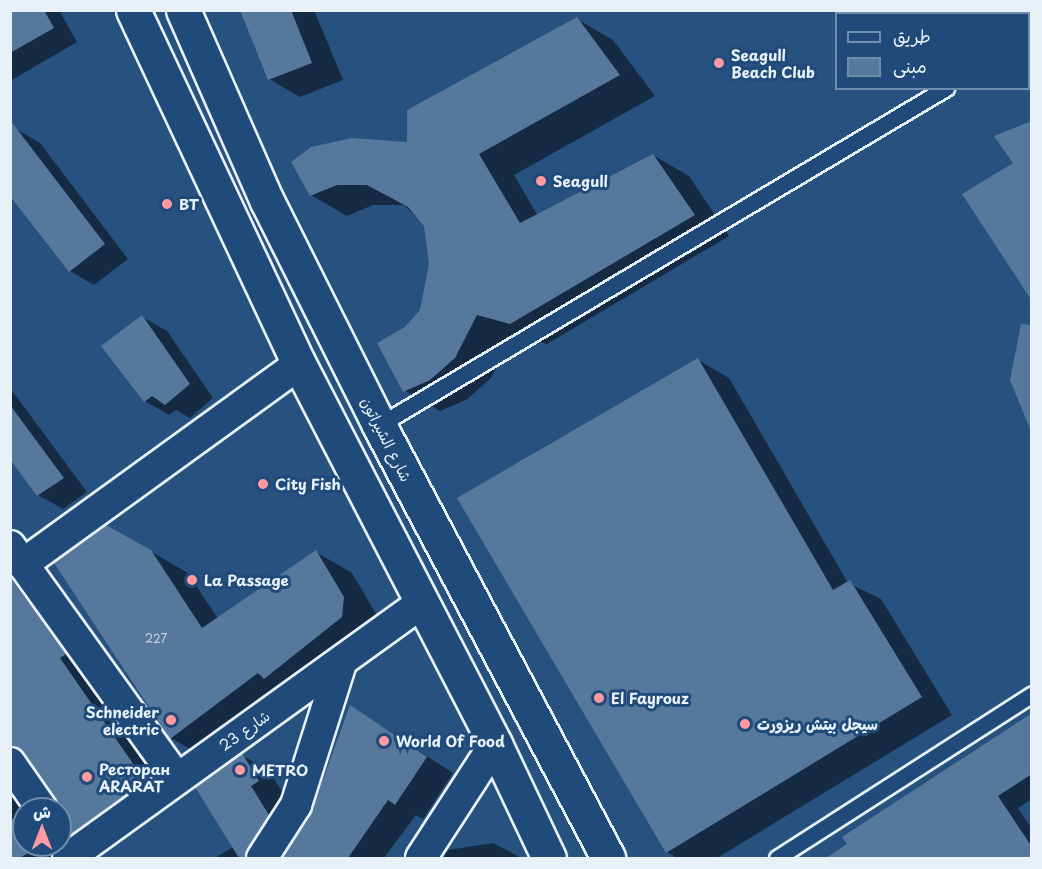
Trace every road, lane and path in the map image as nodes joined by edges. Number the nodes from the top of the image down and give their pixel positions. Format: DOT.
graph roads {
  1 [pos="133,10"];
  2 [pos="183,10"];
  3 [pos="943,90"];
  4 [pos="299,364"];
  5 [pos="379,425"];
  6 [pos="17,555"];
  7 [pos="421,603"];
  8 [pos="341,663"];
  9 [pos="1032,694"];
  10 [pos="495,744"];
  11 [pos="10,763"];
  12 [pos="176,777"];
  13 [pos="34,797"];
  14 [pos="72,846"];
  15 [pos="262,858"];
  16 [pos="421,858"];
  17 [pos="549,858"];
  18 [pos="608,858"];
  19 [pos="777,858"];
  1 -- 4 [label="street"];
  2 -- 5 [label="street, شارع الشيراتون"];
  3 -- 5 [label="lane"];
  4 -- 6 [label="street"];
  4 -- 7 [label="street"];
  5 -- 18 [label="street, شارع الشيراتون"];
  6 -- 12 [label="street"];
  7 -- 8 [label="street, شارع 23"];
  7 -- 10 [label="street"];
  8 -- 12 [label="street, شارع 23"];
  8 -- 15 [label="street"];
  9 -- 19 [label="lane"];
  10 -- 16 [label="street"];
  10 -- 17 [label="street"];
  11 -- 13 [label="street"];
  12 -- 14 [label="street, شارع 23"];
}
